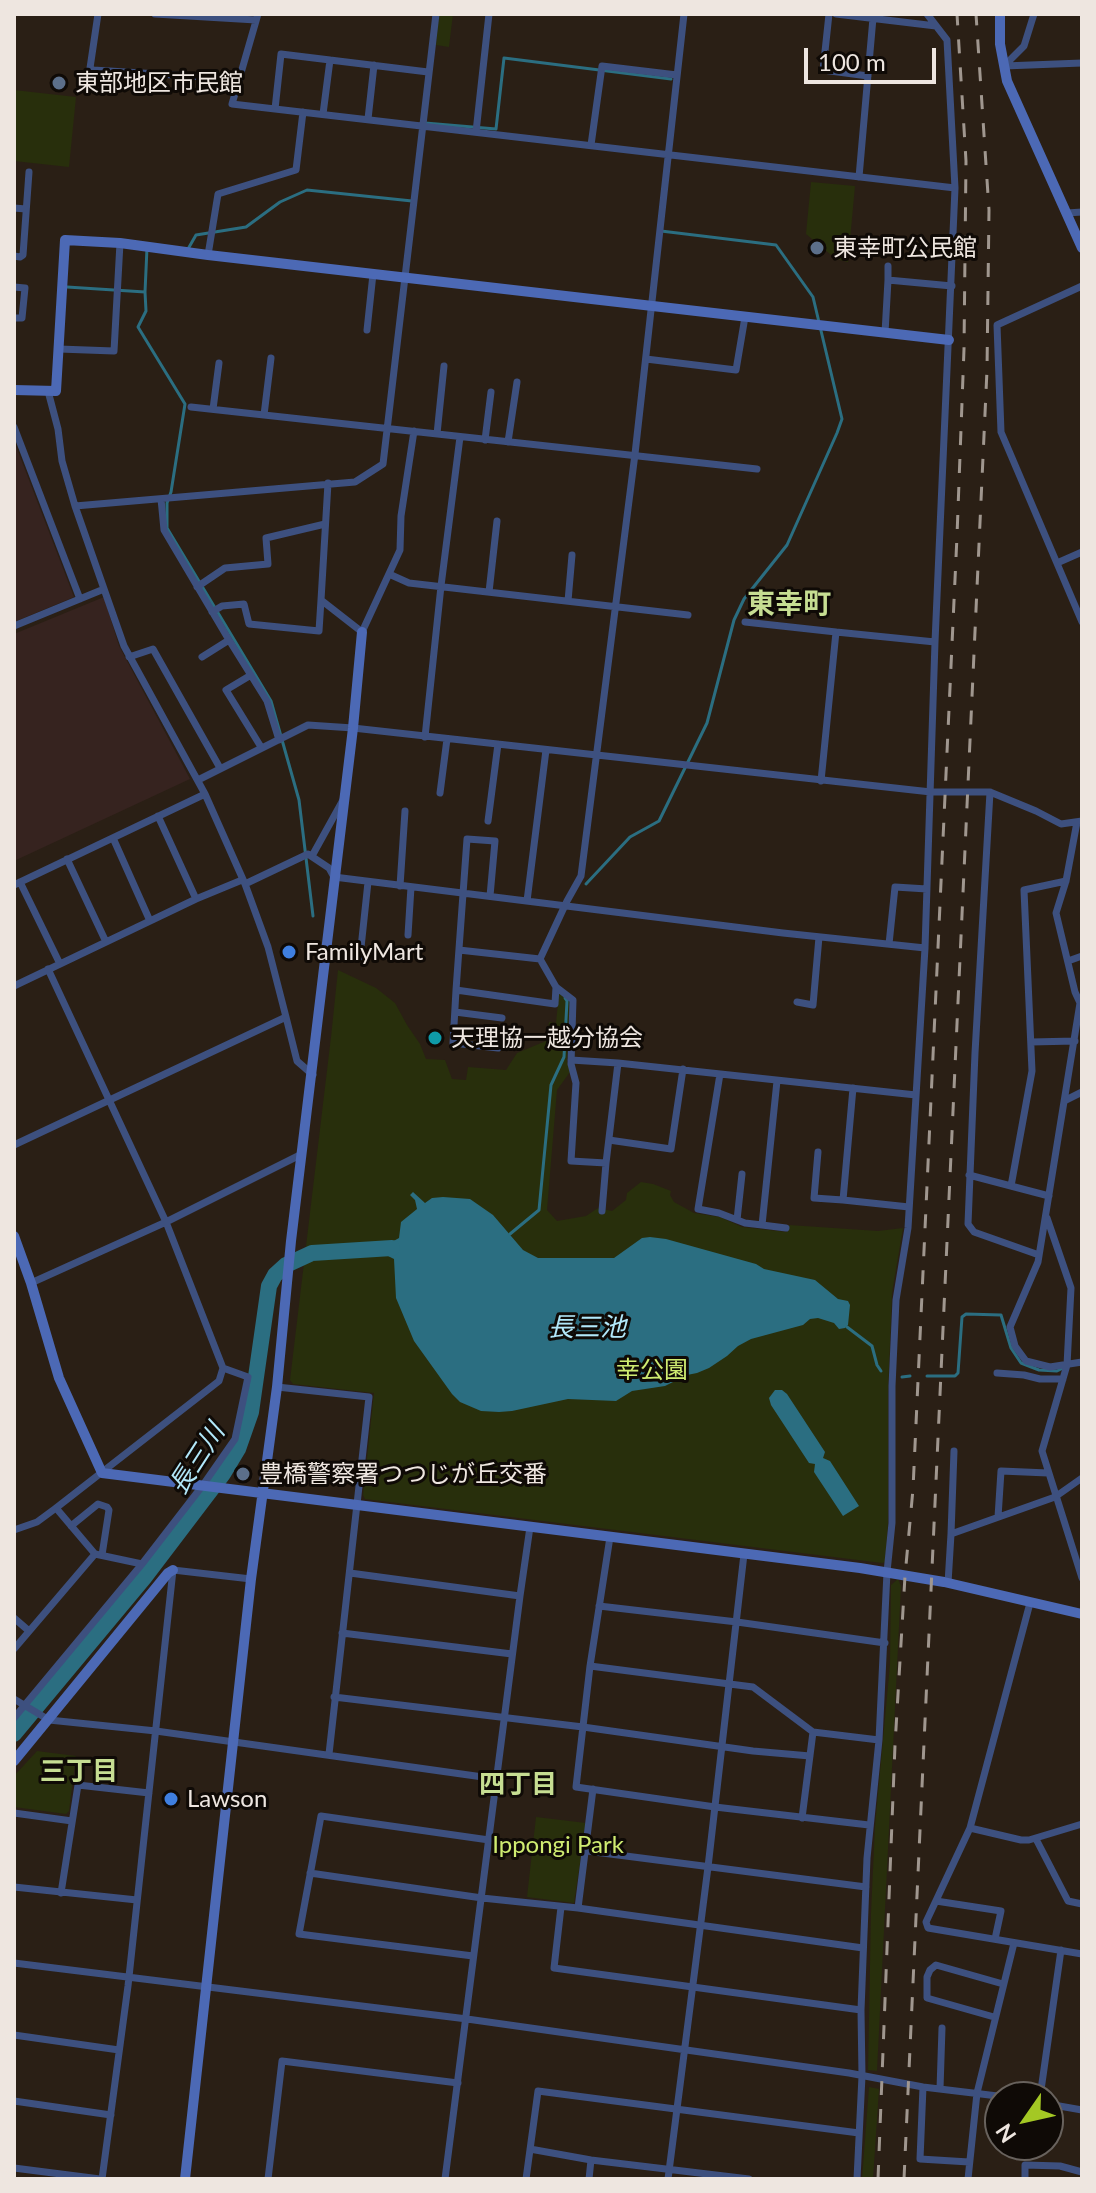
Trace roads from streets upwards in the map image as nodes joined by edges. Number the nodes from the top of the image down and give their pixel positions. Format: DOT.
graph roads {
  1 [pos="98,14"];
  2 [pos="155,14"];
  3 [pos="436,14"];
  4 [pos="489,14"];
  5 [pos="684,14"];
  6 [pos="829,14"];
  7 [pos="836,14"];
  8 [pos="927,14"];
  9 [pos="1000,14"];
  10 [pos="1034,14"];
  11 [pos="257,17"];
  12 [pos="873,18"];
  13 [pos="936,26"];
  14 [pos="330,60"];
  15 [pos="1082,63"];
  16 [pos="374,65"];
  17 [pos="1004,66"];
  18 [pos="428,72"];
  19 [pos="677,75"];
  20 [pos="868,76"];
  21 [pos="239,79"];
  22 [pos="275,109"];
  23 [pos="303,112"];
  24 [pos="323,114"];
  25 [pos="368,119"];
  26 [pos="422,125"];
  27 [pos="476,132"];
  28 [pos="591,145"];
  29 [pos="669,155"];
  30 [pos="29,172"];
  31 [pos="859,177"];
  32 [pos="955,188"];
  33 [pos="14,208"];
  34 [pos="26,209"];
  35 [pos="1082,212"];
  36 [pos="1067,213"];
  37 [pos="120,243"];
  38 [pos="1082,248"];
  39 [pos="208,255"];
  40 [pos="14,256"];
  41 [pos="888,266"];
  42 [pos="373,274"];
  43 [pos="405,277"];
  44 [pos="888,280"];
  45 [pos="952,286"];
  46 [pos="1082,286"];
  47 [pos="14,287"];
  48 [pos="652,306"];
  49 [pos="745,317"];
  50 [pos="14,318"];
  51 [pos="367,330"];
  52 [pos="885,333"];
  53 [pos="949,340"];
  54 [pos="59,349"];
  55 [pos="271,358"];
  56 [pos="646,359"];
  57 [pos="219,363"];
  58 [pos="444,366"];
  59 [pos="517,382"];
  60 [pos="14,390"];
  61 [pos="48,391"];
  62 [pos="491,392"];
  63 [pos="191,407"];
  64 [pos="213,409"];
  65 [pos="264,415"];
  66 [pos="14,427"];
  67 [pos="387,428"];
  68 [pos="414,431"];
  69 [pos="437,434"];
  70 [pos="460,437"];
  71 [pos="485,440"];
  72 [pos="508,442"];
  73 [pos="635,454"];
  74 [pos="757,469"];
  75 [pos="328,483"];
  76 [pos="161,499"];
  77 [pos="75,506"];
  78 [pos="497,521"];
  79 [pos="325,524"];
  80 [pos="1082,552"];
  81 [pos="572,555"];
  82 [pos="1057,563"];
  83 [pos="389,574"];
  84 [pos="441,586"];
  85 [pos="197,587"];
  86 [pos="104,589"];
  87 [pos="489,592"];
  88 [pos="80,599"];
  89 [pos="321,600"];
  90 [pos="568,601"];
  91 [pos="615,607"];
  92 [pos="212,612"];
  93 [pos="688,615"];
  94 [pos="745,622"];
  95 [pos="1082,622"];
  96 [pos="14,626"];
  97 [pos="362,632"];
  98 [pos="836,632"];
  99 [pos="229,640"];
  100 [pos="935,642"];
  101 [pos="129,657"];
  102 [pos="202,657"];
  103 [pos="251,675"];
  104 [pos="353,728"];
  105 [pos="425,737"];
  106 [pos="447,739"];
  107 [pos="279,740"];
  108 [pos="498,744"];
  109 [pos="261,747"];
  110 [pos="546,750"];
  111 [pos="598,757"];
  112 [pos="220,768"];
  113 [pos="198,780"];
  114 [pos="821,781"];
  115 [pos="931,792"];
  116 [pos="990,792"];
  117 [pos="440,793"];
  118 [pos="205,794"];
  119 [pos="344,798"];
  120 [pos="405,811"];
  121 [pos="158,816"];
  122 [pos="488,821"];
  123 [pos="1079,821"];
  124 [pos="113,838"];
  125 [pos="312,856"];
  126 [pos="67,859"];
  127 [pos="334,877"];
  128 [pos="1066,881"];
  129 [pos="244,882"];
  130 [pos="368,882"];
  131 [pos="17,883"];
  132 [pos="400,886"];
  133 [pos="411,887"];
  134 [pos="927,889"];
  135 [pos="462,893"];
  136 [pos="490,896"];
  137 [pos="196,899"];
  138 [pos="527,901"];
  139 [pos="565,906"];
  140 [pos="150,921"];
  141 [pos="408,935"];
  142 [pos="819,937"];
  143 [pos="106,942"];
  144 [pos="889,944"];
  145 [pos="925,948"];
  146 [pos="459,950"];
  147 [pos="326,954"];
  148 [pos="1082,956"];
  149 [pos="540,959"];
  150 [pos="1068,961"];
  151 [pos="60,964"];
  152 [pos="48,969"];
  153 [pos="14,986"];
  154 [pos="556,987"];
  155 [pos="456,990"];
  156 [pos="797,1002"];
  157 [pos="1081,1005"];
  158 [pos="455,1012"];
  159 [pos="286,1017"];
  160 [pos="502,1018"];
  161 [pos="1075,1041"];
  162 [pos="1031,1042"];
  163 [pos="498,1048"];
  164 [pos="571,1060"];
  165 [pos="618,1063"];
  166 [pos="683,1069"];
  167 [pos="720,1074"];
  168 [pos="313,1075"];
  169 [pos="777,1081"];
  170 [pos="853,1088"];
  171 [pos="1082,1092"];
  172 [pos="916,1095"];
  173 [pos="110,1100"];
  174 [pos="1066,1100"];
  175 [pos="609,1140"];
  176 [pos="14,1145"];
  177 [pos="818,1152"];
  178 [pos="302,1154"];
  179 [pos="606,1163"];
  180 [pos="742,1174"];
  181 [pos="969,1175"];
  182 [pos="1011,1186"];
  183 [pos="1049,1196"];
  184 [pos="843,1200"];
  185 [pos="909,1207"];
  186 [pos="602,1211"];
  187 [pos="1047,1217"];
  188 [pos="737,1220"];
  189 [pos="166,1222"];
  190 [pos="762,1225"];
  191 [pos="786,1228"];
  192 [pos="14,1236"];
  193 [pos="1039,1255"];
  194 [pos="18,1256"];
  195 [pos="31,1283"];
  196 [pos="1082,1283"];
  197 [pos="1071,1288"];
  198 [pos="1082,1362"];
  199 [pos="223,1368"];
  200 [pos="1065,1371"];
  201 [pos="997,1373"];
  202 [pos="277,1387"];
  203 [pos="954,1451"];
  204 [pos="102,1473"];
  205 [pos="1048,1473"];
  206 [pos="1082,1478"];
  207 [pos="203,1485"];
  208 [pos="263,1493"];
  209 [pos="1055,1497"];
  210 [pos="357,1505"];
  211 [pos="56,1508"];
  212 [pos="998,1517"];
  213 [pos="71,1526"];
  214 [pos="530,1527"];
  215 [pos="14,1530"];
  216 [pos="951,1534"];
  217 [pos="610,1537"];
  218 [pos="99,1554"];
  219 [pos="744,1554"];
  220 [pos="142,1564"];
  221 [pos="173,1570"];
  222 [pos="887,1572"];
  223 [pos="350,1573"];
  224 [pos="1082,1578"];
  225 [pos="251,1579"];
  226 [pos="948,1583"];
  227 [pos="520,1596"];
  228 [pos="1030,1603"];
  229 [pos="599,1606"];
  230 [pos="1082,1614"];
  231 [pos="14,1618"];
  232 [pos="737,1622"];
  233 [pos="29,1631"];
  234 [pos="342,1633"];
  235 [pos="885,1643"];
  236 [pos="14,1649"];
  237 [pos="512,1654"];
  238 [pos="590,1666"];
  239 [pos="729,1685"];
  240 [pos="334,1697"];
  241 [pos="14,1699"];
  242 [pos="25,1706"];
  243 [pos="14,1718"];
  244 [pos="505,1718"];
  245 [pos="49,1720"];
  246 [pos="583,1727"];
  247 [pos="156,1731"];
  248 [pos="813,1732"];
  249 [pos="879,1740"];
  250 [pos="235,1742"];
  251 [pos="721,1746"];
  252 [pos="329,1754"];
  253 [pos="810,1756"];
  254 [pos="14,1761"];
  255 [pos="497,1779"];
  256 [pos="593,1789"];
  257 [pos="149,1793"];
  258 [pos="715,1807"];
  259 [pos="14,1813"];
  260 [pos="802,1818"];
  261 [pos="72,1821"];
  262 [pos="1082,1824"];
  263 [pos="869,1825"];
  264 [pos="970,1828"];
  265 [pos="1036,1839"];
  266 [pos="489,1840"];
  267 [pos="587,1851"];
  268 [pos="708,1867"];
  269 [pos="310,1873"];
  270 [pos="14,1887"];
  271 [pos="866,1887"];
  272 [pos="61,1893"];
  273 [pos="482,1898"];
  274 [pos="137,1900"];
  275 [pos="936,1901"];
  276 [pos="1082,1904"];
  277 [pos="561,1907"];
  278 [pos="578,1908"];
  279 [pos="699,1926"];
  280 [pos="995,1939"];
  281 [pos="1014,1943"];
  282 [pos="863,1948"];
  283 [pos="1061,1950"];
  284 [pos="1082,1954"];
  285 [pos="473,1956"];
  286 [pos="14,1963"];
  287 [pos="129,1978"];
  288 [pos="1003,1984"];
  289 [pos="206,1986"];
  290 [pos="692,1987"];
  291 [pos="861,2010"];
  292 [pos="994,2017"];
  293 [pos="467,2019"];
  294 [pos="942,2028"];
  295 [pos="14,2035"];
  296 [pos="119,2050"];
  297 [pos="685,2050"];
  298 [pos="862,2076"];
  299 [pos="1042,2081"];
  300 [pos="458,2083"];
  301 [pos="923,2087"];
  302 [pos="940,2089"];
  303 [pos="977,2093"];
  304 [pos="984,2094"];
  305 [pos="14,2101"];
  306 [pos="676,2110"];
  307 [pos="111,2115"];
  308 [pos="859,2133"];
  309 [pos="530,2149"];
  310 [pos="591,2160"];
  311 [pos="969,2162"];
  312 [pos="14,2168"];
  313 [pos="669,2168"];
  314 [pos="1082,2172"];
  315 [pos="732,2178"];
  316 [pos="101,2179"];
  317 [pos="185,2179"];
  318 [pos="268,2179"];
  319 [pos="445,2179"];
  320 [pos="526,2179"];
  321 [pos="589,2179"];
  322 [pos="668,2179"];
  323 [pos="749,2179"];
  324 [pos="857,2179"];
  325 [pos="968,2179"];
  326 [pos="1025,2179"];
  327 [pos="1080,2179"];
  1 -- 21 [label="street"];
  2 -- 11 [label="street"];
  3 -- 18 [label="street"];
  4 -- 27 [label="street"];
  5 -- 19 [label="street"];
  6 -- 20 [label="street"];
  7 -- 12 [label="street"];
  8 -- 13 [label="street"];
  9 -- 17 [label="street"];
  10 -- 17 [label="street"];
  11 -- 21 [label="street"];
  12 -- 13 [label="street"];
  12 -- 20 [label="street"];
  13 -- 32 [label="street"];
  14 -- 16 [label="street"];
  14 -- 22 [label="street"];
  14 -- 24 [label="street"];
  15 -- 17 [label="street"];
  16 -- 18 [label="street"];
  16 -- 25 [label="street"];
  17 -- 36 [label="street"];
  18 -- 26 [label="street"];
  19 -- 28 [label="street"];
  19 -- 29 [label="street"];
  20 -- 31 [label="street"];
  21 -- 22 [label="street"];
  22 -- 23 [label="street"];
  23 -- 24 [label="street"];
  23 -- 39 [label="street"];
  24 -- 25 [label="street"];
  25 -- 26 [label="street"];
  26 -- 27 [label="street"];
  26 -- 43 [label="street"];
  27 -- 28 [label="street"];
  28 -- 29 [label="street"];
  29 -- 31 [label="street"];
  29 -- 48 [label="street"];
  30 -- 34 [label="street"];
  31 -- 32 [label="street"];
  32 -- 45 [label="street"];
  33 -- 34 [label="street"];
  34 -- 40 [label="street"];
  35 -- 36 [label="street"];
  36 -- 38 [label="street"];
  37 -- 39 [label="street"];
  37 -- 54 [label="street"];
  37 -- 54 [label="street"];
  39 -- 42 [label="street"];
  41 -- 44 [label="street"];
  42 -- 43 [label="street"];
  42 -- 51 [label="street"];
  43 -- 48 [label="street"];
  43 -- 67 [label="street"];
  44 -- 45 [label="street"];
  44 -- 52 [label="street"];
  45 -- 53 [label="street"];
  46 -- 82 [label="street"];
  47 -- 50 [label="street"];
  48 -- 49 [label="street"];
  48 -- 56 [label="street"];
  49 -- 52 [label="street"];
  49 -- 56 [label="street"];
  52 -- 53 [label="street"];
  53 -- 100 [label="street"];
  54 -- 61 [label="street"];
  55 -- 65 [label="street"];
  56 -- 73 [label="street"];
  57 -- 64 [label="street"];
  58 -- 69 [label="street"];
  59 -- 72 [label="street"];
  60 -- 61 [label="street"];
  61 -- 77 [label="street"];
  62 -- 71 [label="street"];
  63 -- 64 [label="street"];
  64 -- 65 [label="street"];
  65 -- 67 [label="street"];
  66 -- 88 [label="street"];
  67 -- 68 [label="street"];
  67 -- 75 [label="street"];
  68 -- 69 [label="street"];
  68 -- 83 [label="street"];
  69 -- 70 [label="street"];
  70 -- 71 [label="street"];
  70 -- 84 [label="street"];
  71 -- 72 [label="street"];
  72 -- 73 [label="street"];
  73 -- 74 [label="street"];
  73 -- 91 [label="street"];
  75 -- 76 [label="street"];
  75 -- 79 [label="street"];
  76 -- 77 [label="street"];
  76 -- 85 [label="street"];
  77 -- 86 [label="street"];
  78 -- 87 [label="street"];
  79 -- 85 [label="street"];
  79 -- 89 [label="street"];
  80 -- 82 [label="street"];
  81 -- 90 [label="street"];
  82 -- 95 [label="street"];
  83 -- 84 [label="street"];
  83 -- 97 [label="street"];
  84 -- 87 [label="street"];
  84 -- 105 [label="street"];
  85 -- 92 [label="street"];
  86 -- 88 [label="street"];
  86 -- 101 [label="street"];
  87 -- 90 [label="street"];
  88 -- 96 [label="street"];
  89 -- 92 [label="street"];
  89 -- 97 [label="street"];
  90 -- 91 [label="street"];
  91 -- 93 [label="street"];
  91 -- 111 [label="street"];
  92 -- 99 [label="street"];
  94 -- 98 [label="street"];
  97 -- 104 [label="street"];
  98 -- 100 [label="street"];
  98 -- 114 [label="street"];
  99 -- 102 [label="street"];
  99 -- 103 [label="street"];
  100 -- 115 [label="street"];
  101 -- 112 [label="street"];
  101 -- 113 [label="street"];
  103 -- 107 [label="street"];
  103 -- 109 [label="street"];
  104 -- 105 [label="street"];
  104 -- 107 [label="street"];
  104 -- 119 [label="street"];
  105 -- 106 [label="street"];
  106 -- 108 [label="street"];
  106 -- 117 [label="street"];
  107 -- 109 [label="street"];
  108 -- 110 [label="street"];
  108 -- 122 [label="street"];
  109 -- 112 [label="street"];
  110 -- 111 [label="street"];
  110 -- 138 [label="street"];
  111 -- 114 [label="street"];
  111 -- 139 [label="street"];
  112 -- 113 [label="street"];
  113 -- 118 [label="street"];
  114 -- 115 [label="street"];
  115 -- 116 [label="street"];
  115 -- 134 [label="street"];
  116 -- 123 [label="street"];
  116 -- 181 [label="street"];
  118 -- 121 [label="street"];
  118 -- 129 [label="street"];
  119 -- 125 [label="street"];
  119 -- 127 [label="street"];
  120 -- 132 [label="street"];
  121 -- 124 [label="street"];
  121 -- 137 [label="street"];
  123 -- 128 [label="street"];
  124 -- 126 [label="street"];
  124 -- 140 [label="street"];
  125 -- 127 [label="street"];
  125 -- 129 [label="street"];
  126 -- 131 [label="street"];
  126 -- 143 [label="street"];
  127 -- 130 [label="street"];
  127 -- 147 [label="street"];
  128 -- 150 [label="street"];
  128 -- 162 [label="street"];
  129 -- 137 [label="street"];
  129 -- 159 [label="street"];
  130 -- 132 [label="street"];
  130 -- 147 [label="street"];
  131 -- 151 [label="street"];
  132 -- 133 [label="street"];
  133 -- 135 [label="street"];
  133 -- 141 [label="street"];
  134 -- 144 [label="street"];
  134 -- 145 [label="street"];
  135 -- 136 [label="street"];
  135 -- 136 [label="street"];
  135 -- 146 [label="street"];
  136 -- 138 [label="street"];
  137 -- 140 [label="street"];
  138 -- 139 [label="street"];
  139 -- 142 [label="street"];
  139 -- 149 [label="street"];
  140 -- 143 [label="street"];
  142 -- 144 [label="street"];
  142 -- 156 [label="street"];
  143 -- 151 [label="street"];
  144 -- 145 [label="street"];
  145 -- 172 [label="street"];
  146 -- 149 [label="street"];
  146 -- 155 [label="street"];
  147 -- 168 [label="street"];
  148 -- 150 [label="street"];
  149 -- 154 [label="street"];
  150 -- 157 [label="street"];
  151 -- 152 [label="street"];
  152 -- 153 [label="street"];
  152 -- 173 [label="street"];
  154 -- 155 [label="street"];
  154 -- 164 [label="street"];
  155 -- 158 [label="street"];
  157 -- 161 [label="street"];
  158 -- 160 [label="street"];
  158 -- 163 [label="street"];
  159 -- 168 [label="street"];
  159 -- 173 [label="street"];
  161 -- 162 [label="street"];
  161 -- 174 [label="street"];
  162 -- 182 [label="street"];
  164 -- 165 [label="street"];
  164 -- 179 [label="street"];
  165 -- 166 [label="street"];
  165 -- 175 [label="street"];
  166 -- 167 [label="street"];
  166 -- 175 [label="street"];
  167 -- 169 [label="street"];
  167 -- 188 [label="street"];
  168 -- 178 [label="street"];
  169 -- 170 [label="street"];
  169 -- 190 [label="street"];
  170 -- 172 [label="street"];
  170 -- 184 [label="street"];
  171 -- 174 [label="street"];
  172 -- 185 [label="street"];
  173 -- 176 [label="street"];
  173 -- 189 [label="street"];
  174 -- 183 [label="street"];
  175 -- 179 [label="street"];
  177 -- 184 [label="street"];
  178 -- 189 [label="street"];
  178 -- 202 [label="street"];
  179 -- 186 [label="street"];
  180 -- 188 [label="street"];
  181 -- 182 [label="street"];
  181 -- 193 [label="street"];
  182 -- 183 [label="street"];
  183 -- 187 [label="street"];
  184 -- 185 [label="street"];
  185 -- 222 [label="street"];
  187 -- 193 [label="street"];
  187 -- 197 [label="street"];
  188 -- 190 [label="street"];
  189 -- 195 [label="street"];
  189 -- 199 [label="street"];
  190 -- 191 [label="street"];
  192 -- 194 [label="street"];
  193 -- 200 [label="street"];
  194 -- 195 [label="street"];
  195 -- 204 [label="street"];
  196 -- 197 [label="street"];
  197 -- 200 [label="street"];
  198 -- 200 [label="street"];
  199 -- 204 [label="street"];
  199 -- 207 [label="street"];
  200 -- 201 [label="street"];
  200 -- 205 [label="street"];
  202 -- 208 [label="street"];
  202 -- 210 [label="street"];
  203 -- 216 [label="street"];
  204 -- 207 [label="street"];
  204 -- 211 [label="street"];
  205 -- 209 [label="street"];
  205 -- 212 [label="street"];
  206 -- 209 [label="street"];
  207 -- 208 [label="street"];
  207 -- 220 [label="street"];
  208 -- 210 [label="street"];
  208 -- 225 [label="street"];
  209 -- 212 [label="street"];
  209 -- 224 [label="street"];
  210 -- 214 [label="street"];
  210 -- 223 [label="street"];
  211 -- 213 [label="street"];
  211 -- 215 [label="street"];
  212 -- 216 [label="street"];
  213 -- 218 [label="street"];
  213 -- 218 [label="street"];
  214 -- 217 [label="street"];
  214 -- 227 [label="street"];
  216 -- 226 [label="street"];
  217 -- 219 [label="street"];
  217 -- 229 [label="street"];
  218 -- 220 [label="street"];
  218 -- 233 [label="street"];
  219 -- 222 [label="street"];
  219 -- 232 [label="street"];
  220 -- 242 [label="street"];
  221 -- 225 [label="street"];
  221 -- 245 [label="street"];
  221 -- 247 [label="street"];
  222 -- 226 [label="street"];
  222 -- 235 [label="street"];
  223 -- 227 [label="street"];
  223 -- 234 [label="street"];
  225 -- 250 [label="street"];
  226 -- 228 [label="street"];
  227 -- 237 [label="street"];
  228 -- 230 [label="street"];
  228 -- 264 [label="street"];
  229 -- 232 [label="street"];
  229 -- 238 [label="street"];
  231 -- 233 [label="street"];
  232 -- 235 [label="street"];
  232 -- 239 [label="street"];
  233 -- 236 [label="street"];
  234 -- 237 [label="street"];
  234 -- 240 [label="street"];
  235 -- 249 [label="street"];
  237 -- 244 [label="street"];
  238 -- 239 [label="street"];
  238 -- 246 [label="street"];
  239 -- 248 [label="street"];
  239 -- 251 [label="street"];
  240 -- 244 [label="street"];
  240 -- 252 [label="street"];
  241 -- 242 [label="street"];
  242 -- 243 [label="street"];
  242 -- 245 [label="street"];
  244 -- 246 [label="street"];
  244 -- 255 [label="street"];
  245 -- 247 [label="street"];
  245 -- 254 [label="street"];
  246 -- 251 [label="street"];
  246 -- 256 [label="street"];
  247 -- 250 [label="street"];
  247 -- 257 [label="street"];
  248 -- 249 [label="street"];
  248 -- 253 [label="street"];
  249 -- 263 [label="street"];
  250 -- 252 [label="street"];
  250 -- 289 [label="street"];
  251 -- 253 [label="street"];
  251 -- 258 [label="street"];
  252 -- 255 [label="street"];
  253 -- 260 [label="street"];
  255 -- 266 [label="street"];
  256 -- 258 [label="street"];
  256 -- 267 [label="street"];
  257 -- 261 [label="street"];
  257 -- 274 [label="street"];
  258 -- 260 [label="street"];
  258 -- 268 [label="street"];
  259 -- 261 [label="street"];
  260 -- 263 [label="street"];
  261 -- 272 [label="street"];
  262 -- 265 [label="street"];
  263 -- 271 [label="street"];
  264 -- 265 [label="street"];
  264 -- 275 [label="street"];
  265 -- 276 [label="street"];
  266 -- 269 [label="street"];
  266 -- 273 [label="street"];
  267 -- 268 [label="street"];
  267 -- 278 [label="street"];
  268 -- 271 [label="street"];
  268 -- 279 [label="street"];
  269 -- 273 [label="street"];
  269 -- 285 [label="street"];
  270 -- 272 [label="street"];
  271 -- 282 [label="street"];
  272 -- 274 [label="street"];
  273 -- 277 [label="street"];
  273 -- 285 [label="street"];
  274 -- 287 [label="street"];
  275 -- 280 [label="street"];
  275 -- 280 [label="street"];
  277 -- 278 [label="street"];
  277 -- 290 [label="street"];
  278 -- 279 [label="street"];
  279 -- 282 [label="street"];
  279 -- 290 [label="street"];
  280 -- 281 [label="street"];
  281 -- 283 [label="street"];
  281 -- 288 [label="street"];
  282 -- 291 [label="street"];
  283 -- 284 [label="street"];
  283 -- 299 [label="street"];
  285 -- 293 [label="street"];
  286 -- 287 [label="street"];
  287 -- 289 [label="street"];
  287 -- 296 [label="street"];
  288 -- 292 [label="street"];
  288 -- 292 [label="street"];
  289 -- 293 [label="street"];
  289 -- 317 [label="street"];
  290 -- 291 [label="street"];
  290 -- 297 [label="street"];
  291 -- 298 [label="street"];
  292 -- 303 [label="street"];
  293 -- 297 [label="street"];
  293 -- 300 [label="street"];
  294 -- 302 [label="street"];
  295 -- 296 [label="street"];
  296 -- 307 [label="street"];
  297 -- 298 [label="street"];
  297 -- 306 [label="street"];
  298 -- 301 [label="street"];
  298 -- 308 [label="street"];
  300 -- 318 [label="street"];
  300 -- 319 [label="street"];
  301 -- 302 [label="street"];
  301 -- 311 [label="street"];
  302 -- 303 [label="street"];
  303 -- 304 [label="street"];
  303 -- 311 [label="street"];
  305 -- 307 [label="street"];
  306 -- 308 [label="street"];
  306 -- 309 [label="street"];
  306 -- 313 [label="street"];
  307 -- 316 [label="street"];
  308 -- 324 [label="street"];
  309 -- 310 [label="street"];
  309 -- 320 [label="street"];
  310 -- 313 [label="street"];
  310 -- 321 [label="street"];
  311 -- 325 [label="street"];
  312 -- 316 [label="street"];
  313 -- 315 [label="street"];
  313 -- 322 [label="street"];
  314 -- 326 [label="street"];
  314 -- 327 [label="street"];
  315 -- 323 [label="street"];
}
